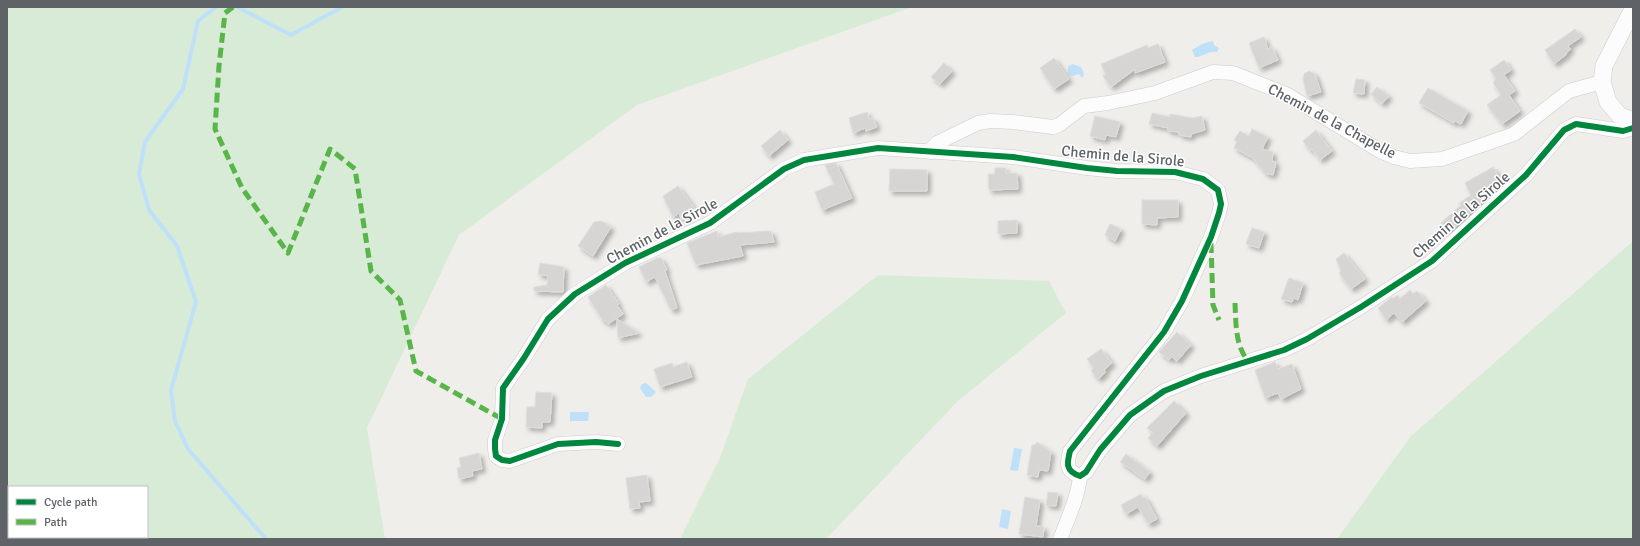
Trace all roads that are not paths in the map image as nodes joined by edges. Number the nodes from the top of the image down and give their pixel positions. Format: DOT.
graph roads {
  1 [pos="1633,9"];
  2 [pos="1602,82"];
  3 [pos="1633,122"];
  4 [pos="1633,128"];
  5 [pos="931,152"];
  6 [pos="618,444"];
  7 [pos="1080,476"];
  8 [pos="1060,539"];
  1 -- 2 [label="street"];
  2 -- 3 [label="street"];
  2 -- 5 [label="street, Chemin de la Chapelle"];
  4 -- 7 [label="street, Chemin de la Sirole"];
  5 -- 6 [label="street, Chemin de la Sirole"];
  5 -- 7 [label="street, Chemin de la Sirole"];
  7 -- 8 [label="street"];
}
